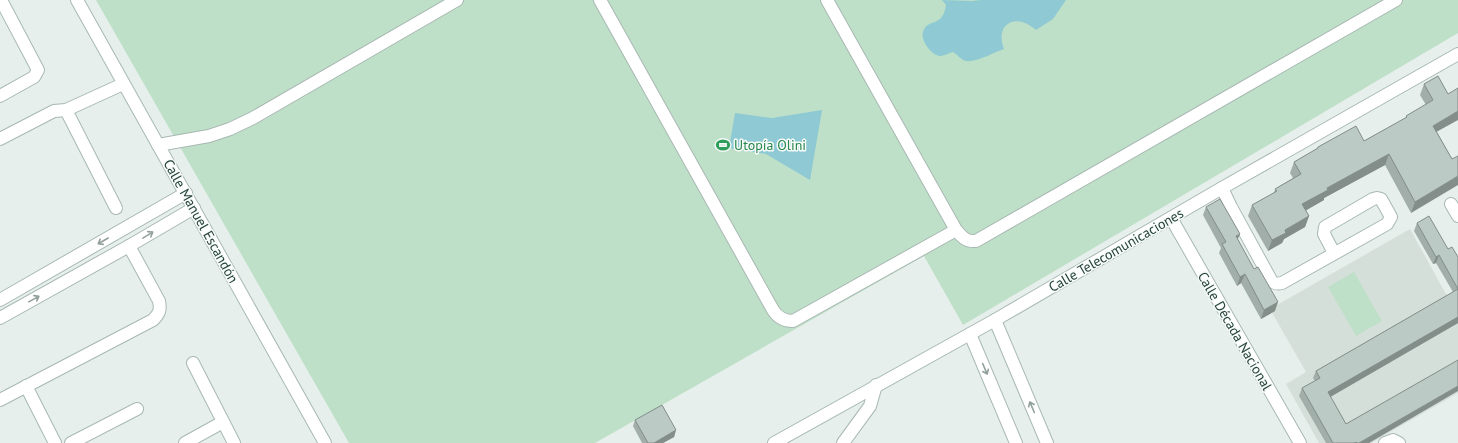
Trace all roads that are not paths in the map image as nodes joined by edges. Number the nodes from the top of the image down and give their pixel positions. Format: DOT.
graph roads {
  1 [pos="1,0"];
  2 [pos="77,0"];
  3 [pos="457,0"];
  4 [pos="600,0"];
  5 [pos="827,0"];
  6 [pos="1396,0"];
  7 [pos="1458,54"];
  8 [pos="123,84"];
  9 [pos="0,96"];
  10 [pos="66,110"];
  11 [pos="0,139"];
  12 [pos="158,145"];
  13 [pos="1222,188"];
  14 [pos="186,194"];
  15 [pos="1451,204"];
  16 [pos="116,208"];
  17 [pos="194,208"];
  18 [pos="1458,216"];
  19 [pos="1171,218"];
  20 [pos="956,230"];
  21 [pos="129,246"];
  22 [pos="1334,253"];
  23 [pos="0,300"];
  24 [pos="1,313"];
  25 [pos="995,320"];
  26 [pos="970,334"];
  27 [pos="193,363"];
  28 [pos="876,385"];
  29 [pos="26,386"];
  30 [pos="0,400"];
  31 [pos="137,409"];
  32 [pos="224,422"];
  33 [pos="55,443"];
  34 [pos="71,443"];
  35 [pos="185,443"];
  36 [pos="234,443"];
  37 [pos="325,443"];
  38 [pos="774,443"];
  39 [pos="843,443"];
  40 [pos="1016,443"];
  41 [pos="1047,443"];
  42 [pos="1300,443"];
  43 [pos="1385,443"];
  44 [pos="1399,443"];
  1 -- 9 [label="street"];
  2 -- 8 [label="street, Calle Manuel Escandón"];
  3 -- 12 [label="street"];
  4 -- 20 [label="street"];
  5 -- 20 [label="street"];
  6 -- 20 [label="street"];
  7 -- 13 [label="street, Calle Telecomunicaciones"];
  8 -- 10 [label="street"];
  8 -- 12 [label="street, Calle Manuel Escandón"];
  10 -- 11 [label="street"];
  10 -- 16 [label="street"];
  12 -- 14 [label="street, Calle Manuel Escandón"];
  13 -- 19 [label="street, Calle Telecomunicaciones"];
  13 -- 22 [label="street"];
  14 -- 17 [label="street, Calle Manuel Escandón"];
  14 -- 23 [label="street, one-way"];
  15 -- 18 [label="street"];
  21 -- 17 [label="street, one-way"];
  17 -- 37 [label="street, Calle Manuel Escandón"];
  19 -- 25 [label="street, Calle Telecomunicaciones"];
  19 -- 42 [label="street, Calle Década Nacional"];
  24 -- 21 [label="street, one-way"];
  21 -- 29 [label="street"];
  22 -- 22 [label="street"];
  25 -- 26 [label="street, Calle Telecomunicaciones"];
  41 -- 25 [label="street, one-way"];
  26 -- 28 [label="street, Calle Telecomunicaciones"];
  26 -- 40 [label="street, one-way"];
  27 -- 32 [label="street"];
  28 -- 38 [label="street, Calle Telecomunicaciones"];
  28 -- 39 [label="street"];
  29 -- 30 [label="street"];
  29 -- 33 [label="street"];
  31 -- 34 [label="street"];
  32 -- 35 [label="street"];
  32 -- 36 [label="street"];
  43 -- 44 [label="street"];
}
